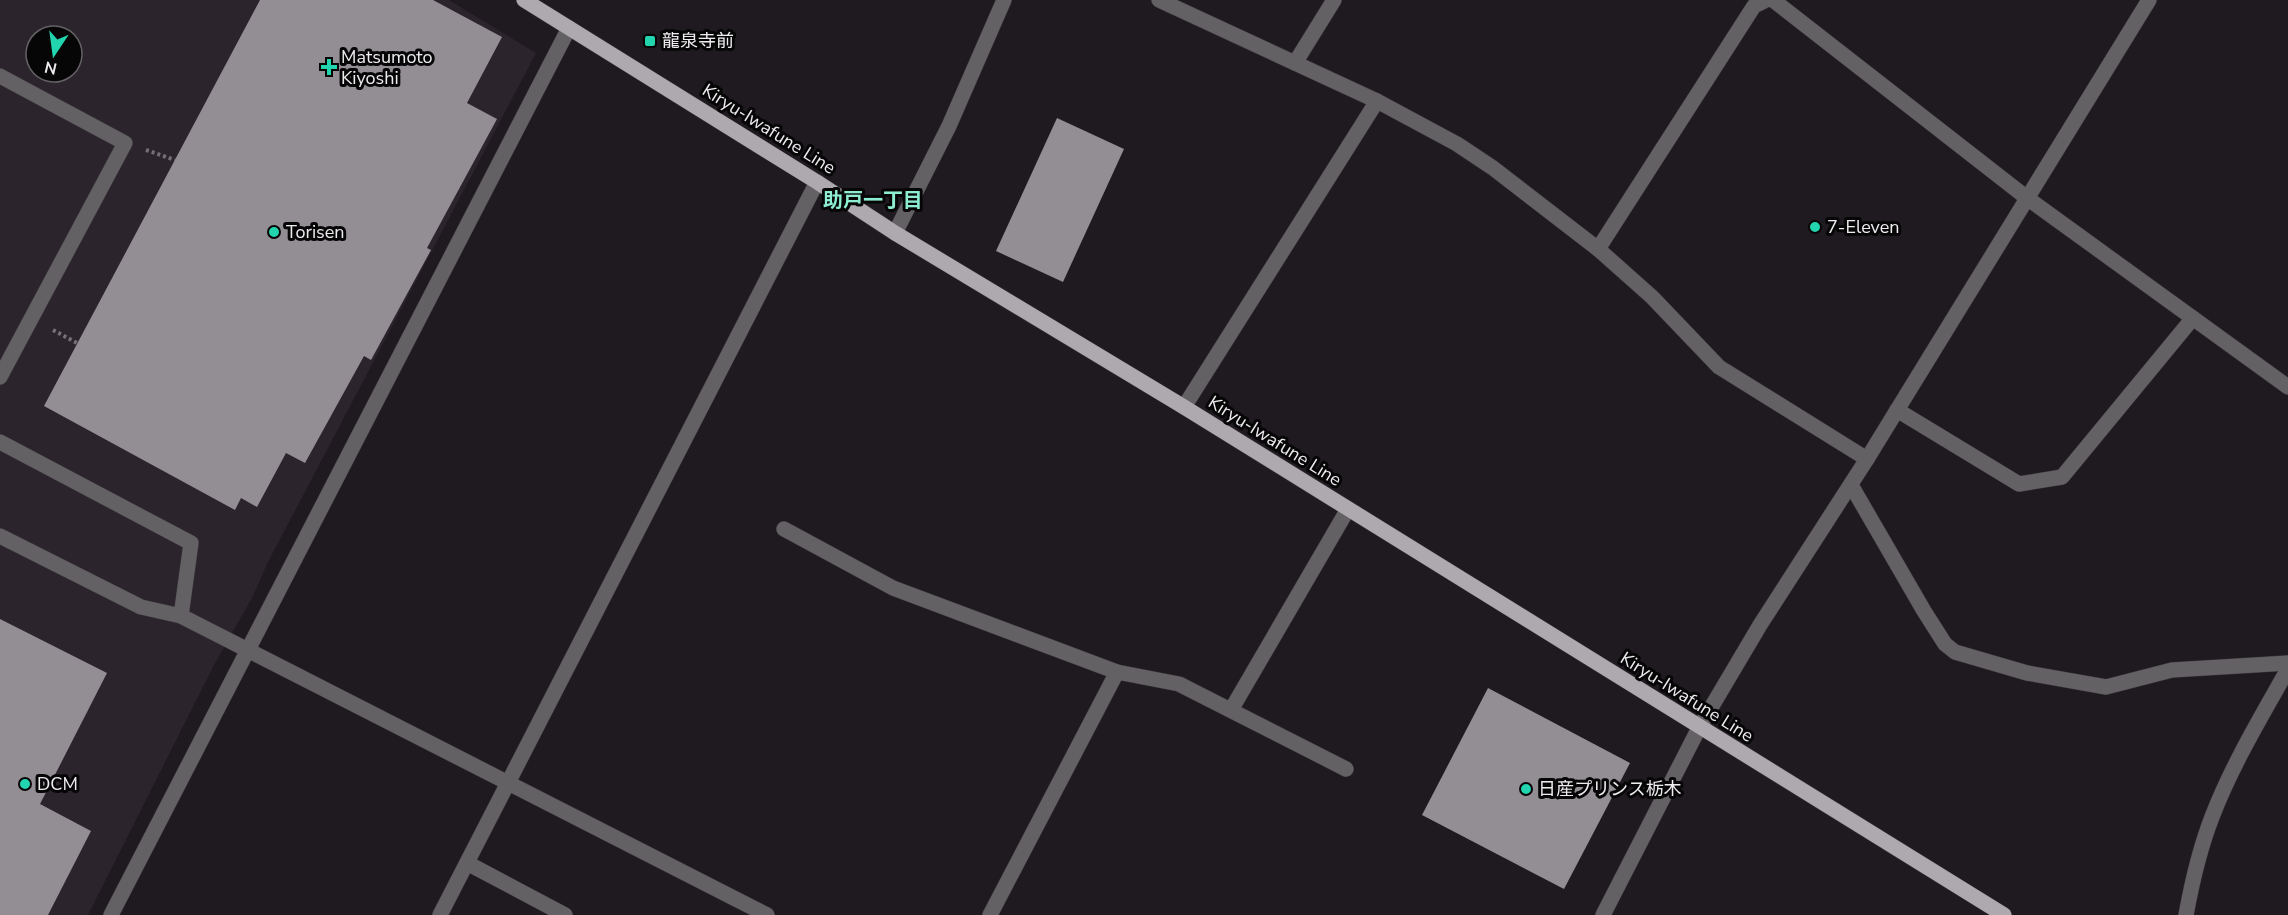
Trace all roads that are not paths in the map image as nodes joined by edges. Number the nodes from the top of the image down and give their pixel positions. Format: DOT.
graph roads {
  1 [pos="524,0"];
  2 [pos="1004,0"];
  3 [pos="1159,0"];
  4 [pos="1334,0"];
  5 [pos="1766,0"];
  6 [pos="1773,0"];
  7 [pos="2149,0"];
  8 [pos="569,28"];
  9 [pos="1295,63"];
  10 [pos="0,76"];
  11 [pos="1377,101"];
  12 [pos="817,182"];
  13 [pos="2027,198"];
  14 [pos="896,233"];
  15 [pos="1598,249"];
  16 [pos="2193,318"];
  17 [pos="0,377"];
  18 [pos="2288,387"];
  19 [pos="1184,407"];
  20 [pos="1897,410"];
  21 [pos="0,442"];
  22 [pos="1867,459"];
  23 [pos="1851,484"];
  24 [pos="1348,509"];
  25 [pos="784,529"];
  26 [pos="0,536"];
  27 [pos="181,616"];
  28 [pos="247,651"];
  29 [pos="2288,663"];
  30 [pos="2288,669"];
  31 [pos="1117,672"];
  32 [pos="1231,710"];
  33 [pos="1699,728"];
  34 [pos="1347,769"];
  35 [pos="507,783"];
  36 [pos="467,863"];
  37 [pos="111,915"];
  38 [pos="441,915"];
  39 [pos="565,915"];
  40 [pos="767,915"];
  41 [pos="990,915"];
  42 [pos="1603,915"];
  43 [pos="2004,915"];
  44 [pos="2186,915"];
  1 -- 8 [label="main road, Kiryu-Iwafune Line"];
  2 -- 14 [label="street"];
  3 -- 9 [label="street"];
  4 -- 9 [label="street"];
  5 -- 15 [label="street"];
  6 -- 13 [label="street"];
  7 -- 13 [label="street"];
  8 -- 12 [label="main road, Kiryu-Iwafune Line"];
  8 -- 28 [label="street"];
  9 -- 11 [label="street"];
  10 -- 17 [label="street"];
  11 -- 15 [label="street"];
  11 -- 19 [label="street"];
  12 -- 14 [label="main road, Kiryu-Iwafune Line"];
  12 -- 35 [label="street"];
  13 -- 16 [label="street"];
  13 -- 20 [label="street"];
  14 -- 19 [label="main road, Kiryu-Iwafune Line"];
  15 -- 22 [label="street"];
  16 -- 18 [label="street"];
  16 -- 20 [label="street"];
  19 -- 24 [label="main road, Kiryu-Iwafune Line"];
  20 -- 22 [label="street"];
  21 -- 27 [label="street"];
  22 -- 23 [label="street"];
  23 -- 29 [label="street"];
  23 -- 33 [label="street"];
  24 -- 32 [label="street"];
  24 -- 33 [label="main road, Kiryu-Iwafune Line"];
  25 -- 31 [label="street"];
  26 -- 27 [label="street"];
  27 -- 28 [label="street"];
  28 -- 35 [label="street"];
  28 -- 37 [label="street"];
  30 -- 44 [label="street"];
  31 -- 32 [label="street"];
  31 -- 41 [label="street"];
  32 -- 34 [label="street"];
  33 -- 42 [label="street"];
  33 -- 43 [label="main road, Kiryu-Iwafune Line"];
  35 -- 36 [label="street"];
  35 -- 40 [label="street"];
  36 -- 38 [label="street"];
  36 -- 39 [label="street"];
}
